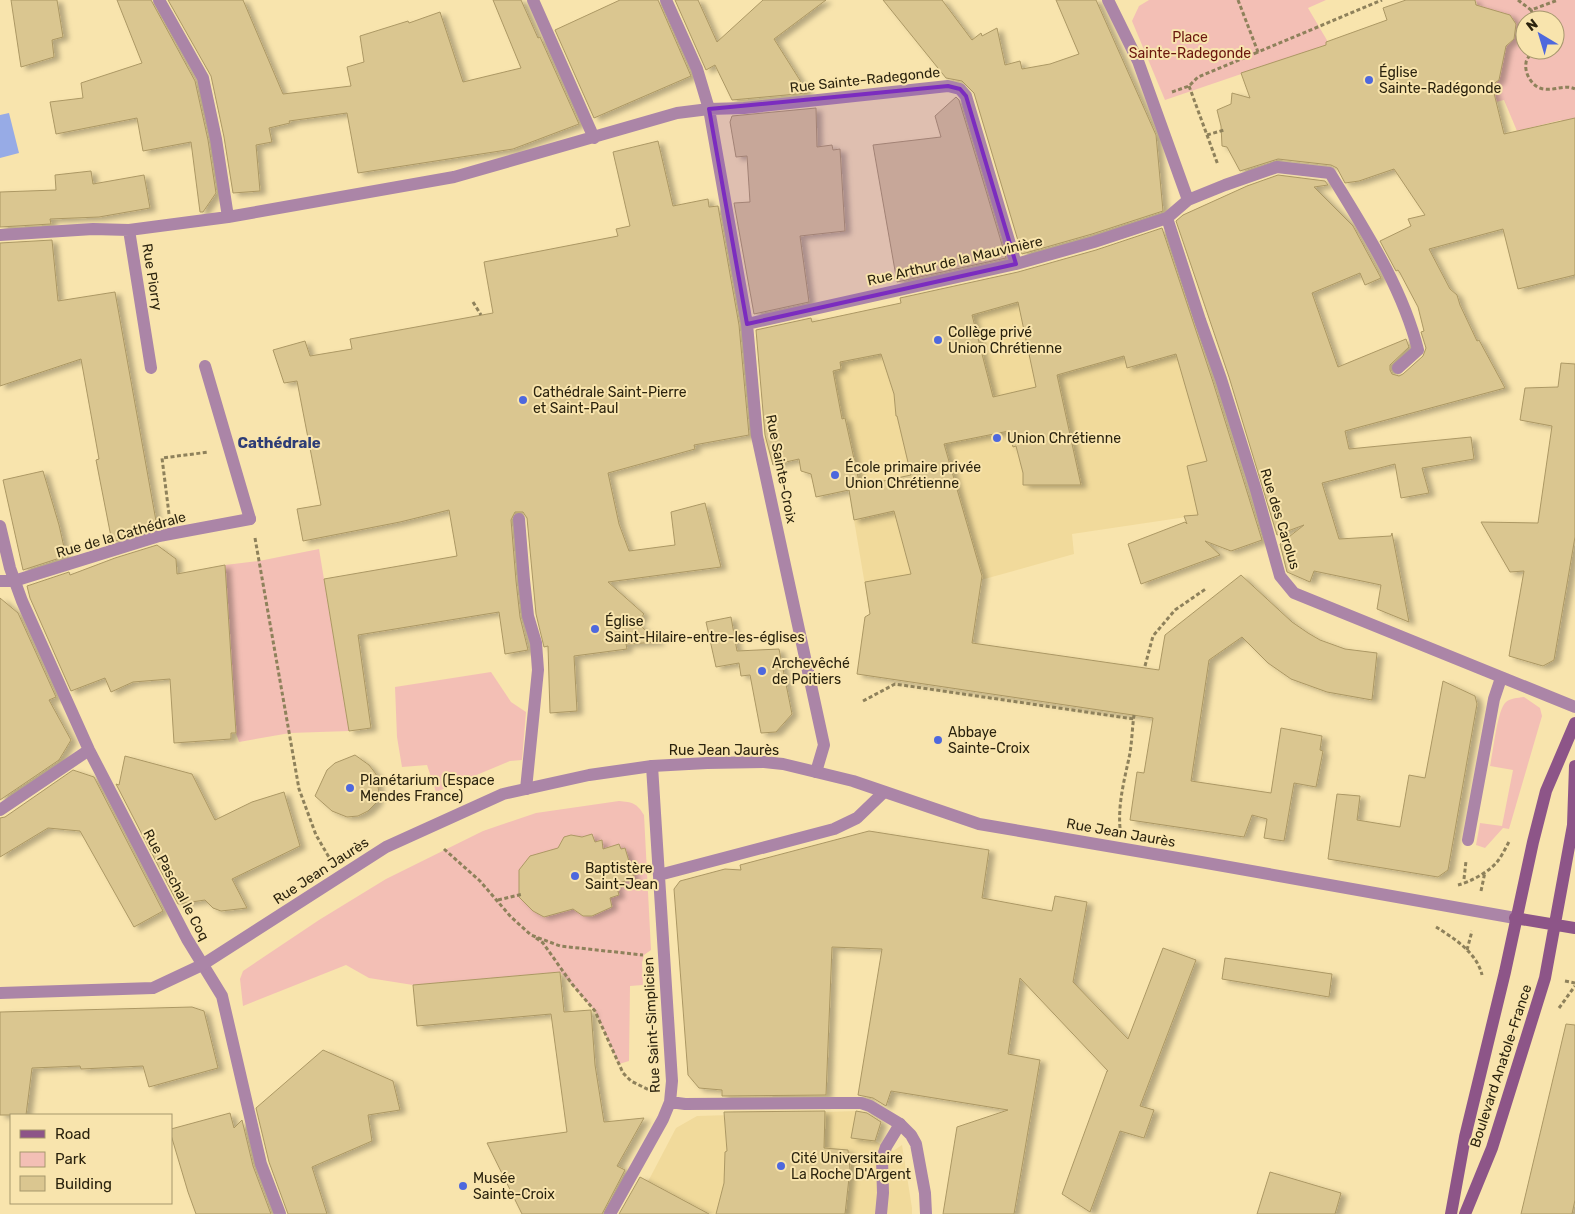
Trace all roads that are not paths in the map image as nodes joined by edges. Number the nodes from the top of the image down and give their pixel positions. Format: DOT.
graph roads {
  1 [pos="159,0"];
  2 [pos="533,0"];
  3 [pos="666,0"];
  4 [pos="1113,2"];
  5 [pos="709,109"];
  6 [pos="594,138"];
  7 [pos="1188,200"];
  8 [pos="228,217"];
  9 [pos="1167,218"];
  10 [pos="129,230"];
  11 [pos="0,235"];
  12 [pos="1016,264"];
  13 [pos="747,324"];
  14 [pos="205,366"];
  15 [pos="151,368"];
  16 [pos="1398,368"];
  17 [pos="519,519"];
  18 [pos="0,526"];
  19 [pos="0,581"];
  20 [pos="14,581"];
  21 [pos="1501,678"];
  22 [pos="1575,707"];
  23 [pos="1575,723"];
  24 [pos="89,750"];
  25 [pos="652,766"];
  26 [pos="1575,766"];
  27 [pos="816,772"];
  28 [pos="526,789"];
  29 [pos="884,792"];
  30 [pos="0,810"];
  31 [pos="1468,840"];
  32 [pos="659,875"];
  33 [pos="1515,918"];
  34 [pos="1555,924"];
  35 [pos="1575,928"];
  36 [pos="202,965"];
  37 [pos="0,993"];
  38 [pos="670,1102"];
  39 [pos="900,1124"];
  40 [pos="280,1214"];
  41 [pos="610,1214"];
  42 [pos="881,1214"];
  43 [pos="926,1214"];
  44 [pos="1451,1214"];
  45 [pos="1465,1214"];
  1 -- 8 [label="street"];
  2 -- 6 [label="street"];
  3 -- 5 [label="street, Rue Sainte-Croix"];
  4 -- 7 [label="street"];
  5 -- 6 [label="street"];
  5 -- 12 [label="street, Rue Sainte-Radegonde"];
  5 -- 13 [label="street, Rue Sainte-Croix"];
  6 -- 8 [label="street"];
  7 -- 9 [label="street"];
  7 -- 16 [label="street"];
  8 -- 10 [label="street"];
  9 -- 12 [label="street, Rue Arthur de la Mauvinière"];
  9 -- 21 [label="street, Rue des Carolus"];
  10 -- 11 [label="street, Rue Piorry"];
  10 -- 15 [label="street, Rue Piorry"];
  12 -- 13 [label="street, Rue Arthur de la Mauvinière"];
  13 -- 27 [label="street, Rue Sainte-Croix"];
  14 -- 20 [label="street, Rue de la Cathédrale"];
  17 -- 28 [label="street"];
  18 -- 20 [label="street, Rue Paschal le Coq"];
  19 -- 20 [label="street, Rue de la Cathédrale"];
  20 -- 24 [label="street, Rue Paschal le Coq"];
  21 -- 22 [label="street, Rue des Carolus"];
  21 -- 31 [label="street"];
  23 -- 33 [label="main road, Boulevard Anatole-France"];
  24 -- 30 [label="street"];
  24 -- 36 [label="street, Rue Paschal le Coq"];
  25 -- 27 [label="street, Rue Jean Jaurès"];
  25 -- 28 [label="street, Rue Jean Jaurès"];
  25 -- 32 [label="street, Rue Saint-Simplicien"];
  26 -- 34 [label="main road, Boulevard Anatole-France"];
  27 -- 29 [label="street, Rue Jean Jaurès"];
  28 -- 36 [label="street, Rue Jean Jaurès"];
  29 -- 32 [label="street"];
  29 -- 33 [label="street, Rue Jean Jaurès"];
  32 -- 38 [label="street, Rue Saint-Simplicien"];
  33 -- 34 [label="main road"];
  33 -- 44 [label="main road, Boulevard Anatole-France"];
  34 -- 35 [label="main road"];
  34 -- 45 [label="main road, Boulevard Anatole-France"];
  36 -- 37 [label="street, Rue Jean Jaurès"];
  36 -- 40 [label="street, Rue Paschal le Coq"];
  38 -- 39 [label="street, Rue Saint-Simplicien"];
  38 -- 41 [label="street"];
  39 -- 42 [label="street"];
  39 -- 43 [label="street, Rue Saint-Simplicien"];
}
